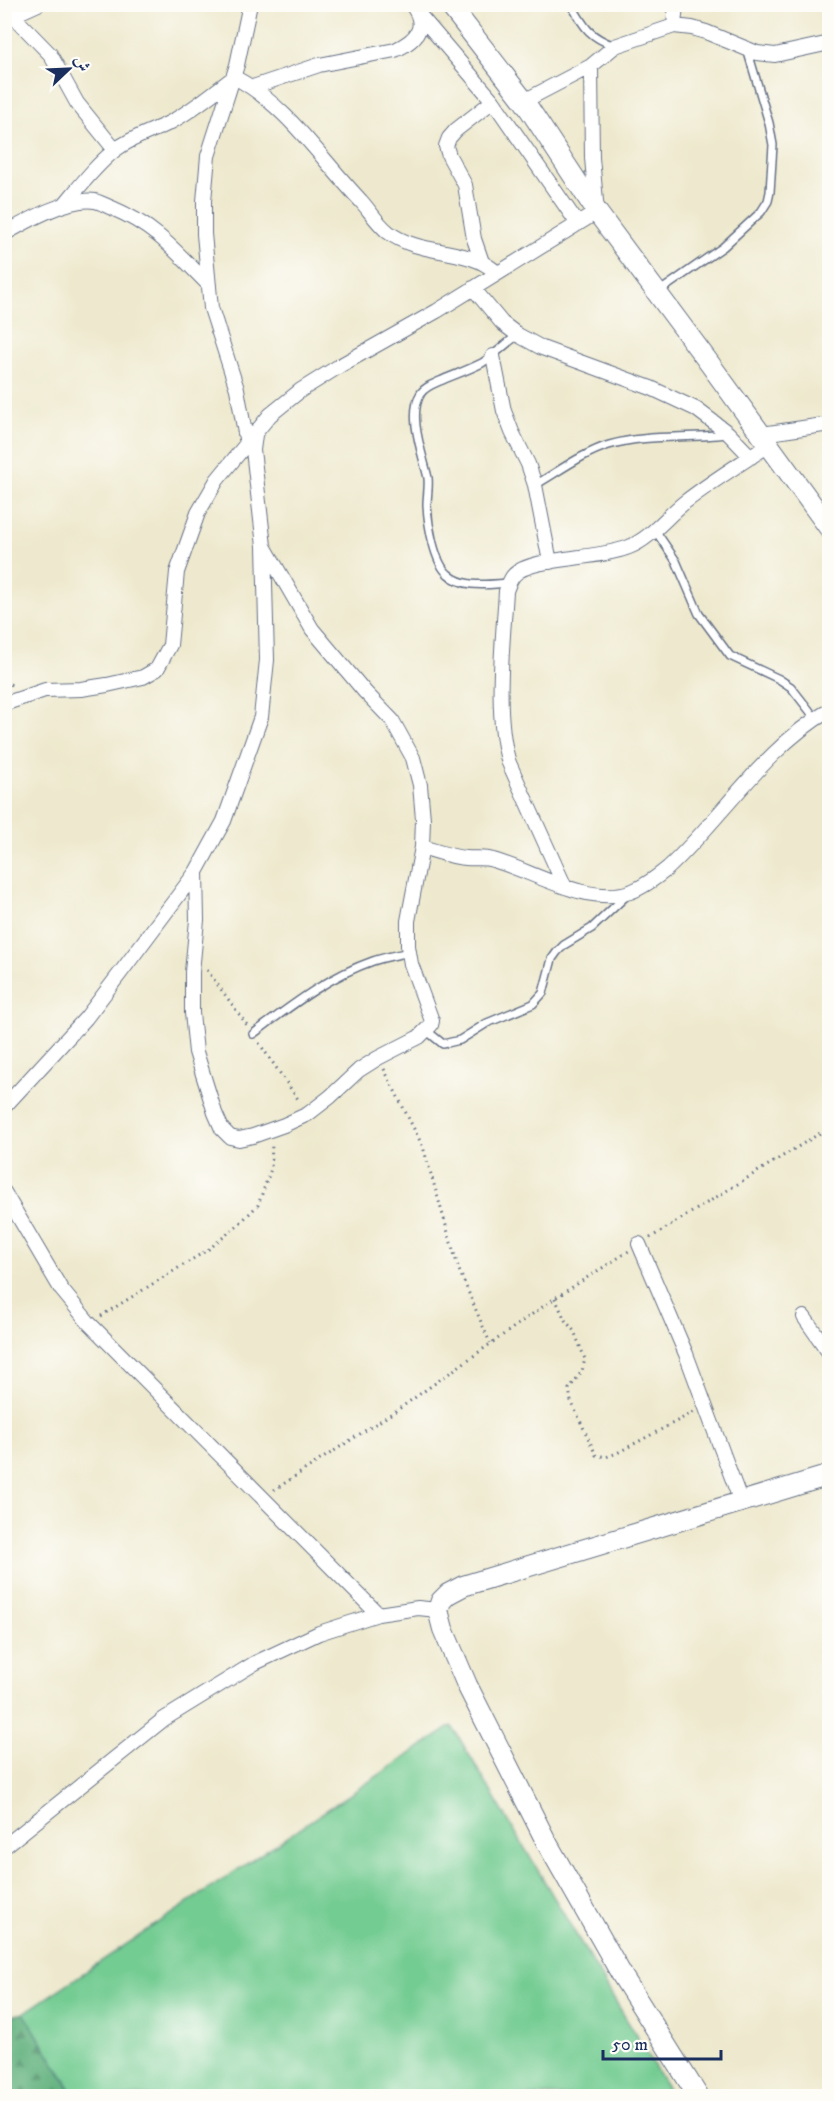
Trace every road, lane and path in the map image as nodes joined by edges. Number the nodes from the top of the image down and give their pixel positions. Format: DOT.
graph roads {
  1 [pos="38,4"];
  2 [pos="250,4"];
  3 [pos="449,4"];
  4 [pos="571,4"];
  5 [pos="676,4"];
  6 [pos="414,8"];
  7 [pos="9,17"];
  8 [pos="674,26"];
  9 [pos="830,43"];
  10 [pos="615,46"];
  11 [pos="747,49"];
  12 [pos="591,66"];
  13 [pos="234,77"];
  14 [pos="253,87"];
  15 [pos="493,100"];
  16 [pos="524,101"];
  17 [pos="115,150"];
  18 [pos="65,204"];
  19 [pos="597,212"];
  20 [pos="578,224"];
  21 [pos="4,234"];
  22 [pos="482,262"];
  23 [pos="498,273"];
  24 [pos="209,285"];
  25 [pos="473,288"];
  26 [pos="657,293"];
  27 [pos="518,335"];
  28 [pos="493,356"];
  29 [pos="830,424"];
  30 [pos="728,433"];
  31 [pos="251,440"];
  32 [pos="765,440"];
  33 [pos="751,457"];
  34 [pos="535,485"];
  35 [pos="655,530"];
  36 [pos="830,530"];
  37 [pos="264,546"];
  38 [pos="550,562"];
  39 [pos="509,583"];
  40 [pos="4,704"];
  41 [pos="830,710"];
  42 [pos="816,719"];
  43 [pos="422,847"];
  44 [pos="196,872"];
  45 [pos="564,885"];
  46 [pos="630,892"];
  47 [pos="409,952"];
  48 [pos="427,1031"];
  49 [pos="254,1034"];
  50 [pos="378,1058"];
  51 [pos="4,1107"];
  52 [pos="830,1127"];
  53 [pos="272,1130"];
  54 [pos="4,1192"];
  55 [pos="639,1244"];
  56 [pos="555,1298"];
  57 [pos="804,1317"];
  58 [pos="89,1323"];
  59 [pos="490,1343"];
  60 [pos="830,1354"];
  61 [pos="706,1406"];
  62 [pos="830,1475"];
  63 [pos="257,1494"];
  64 [pos="741,1502"];
  65 [pos="438,1610"];
  66 [pos="378,1614"];
  67 [pos="4,1847"];
  68 [pos="698,2097"];
  1 -- 7 [label="street"];
  2 -- 13 [label="street"];
  3 -- 16 [label="street"];
  4 -- 10 [label="lane"];
  5 -- 8 [label="street"];
  6 -- 14 [label="street"];
  6 -- 15 [label="street"];
  7 -- 17 [label="street"];
  8 -- 10 [label="street"];
  8 -- 11 [label="street"];
  9 -- 11 [label="street"];
  10 -- 12 [label="street"];
  11 -- 26 [label="lane"];
  12 -- 16 [label="street"];
  12 -- 19 [label="street"];
  13 -- 14 [label="street"];
  13 -- 17 [label="street"];
  13 -- 24 [label="street"];
  14 -- 22 [label="street"];
  15 -- 20 [label="street"];
  15 -- 22 [label="street"];
  16 -- 19 [label="street"];
  17 -- 18 [label="street"];
  18 -- 21 [label="street"];
  18 -- 24 [label="street"];
  19 -- 20 [label="street"];
  19 -- 26 [label="street"];
  20 -- 23 [label="street"];
  22 -- 23 [label="street"];
  23 -- 25 [label="street"];
  24 -- 31 [label="street"];
  25 -- 27 [label="street"];
  25 -- 31 [label="street"];
  26 -- 32 [label="street"];
  27 -- 28 [label="lane"];
  27 -- 30 [label="street"];
  28 -- 34 [label="street"];
  28 -- 39 [label="lane"];
  29 -- 32 [label="street"];
  30 -- 33 [label="street"];
  30 -- 34 [label="lane"];
  31 -- 37 [label="street"];
  31 -- 40 [label="street"];
  32 -- 33 [label="street"];
  32 -- 36 [label="street"];
  33 -- 35 [label="street"];
  34 -- 38 [label="street"];
  35 -- 38 [label="street"];
  35 -- 42 [label="lane"];
  37 -- 43 [label="street"];
  37 -- 44 [label="street"];
  38 -- 39 [label="street"];
  39 -- 45 [label="street"];
  41 -- 42 [label="street"];
  42 -- 46 [label="street"];
  43 -- 45 [label="street"];
  43 -- 47 [label="street"];
  44 -- 51 [label="street"];
  44 -- 53 [label="street"];
  45 -- 46 [label="street"];
  46 -- 48 [label="lane"];
  47 -- 48 [label="street"];
  47 -- 49 [label="lane"];
  48 -- 50 [label="street"];
  50 -- 53 [label="street"];
  50 -- 59 [label="path"];
  52 -- 55 [label="path"];
  53 -- 58 [label="path"];
  54 -- 58 [label="street"];
  55 -- 56 [label="path"];
  55 -- 61 [label="street"];
  56 -- 59 [label="path"];
  56 -- 61 [label="path"];
  57 -- 60 [label="street"];
  58 -- 63 [label="street"];
  59 -- 63 [label="path"];
  61 -- 64 [label="street"];
  62 -- 64 [label="street"];
  63 -- 66 [label="street"];
  64 -- 65 [label="street"];
  65 -- 66 [label="street"];
  65 -- 68 [label="street"];
  66 -- 67 [label="street"];
}
